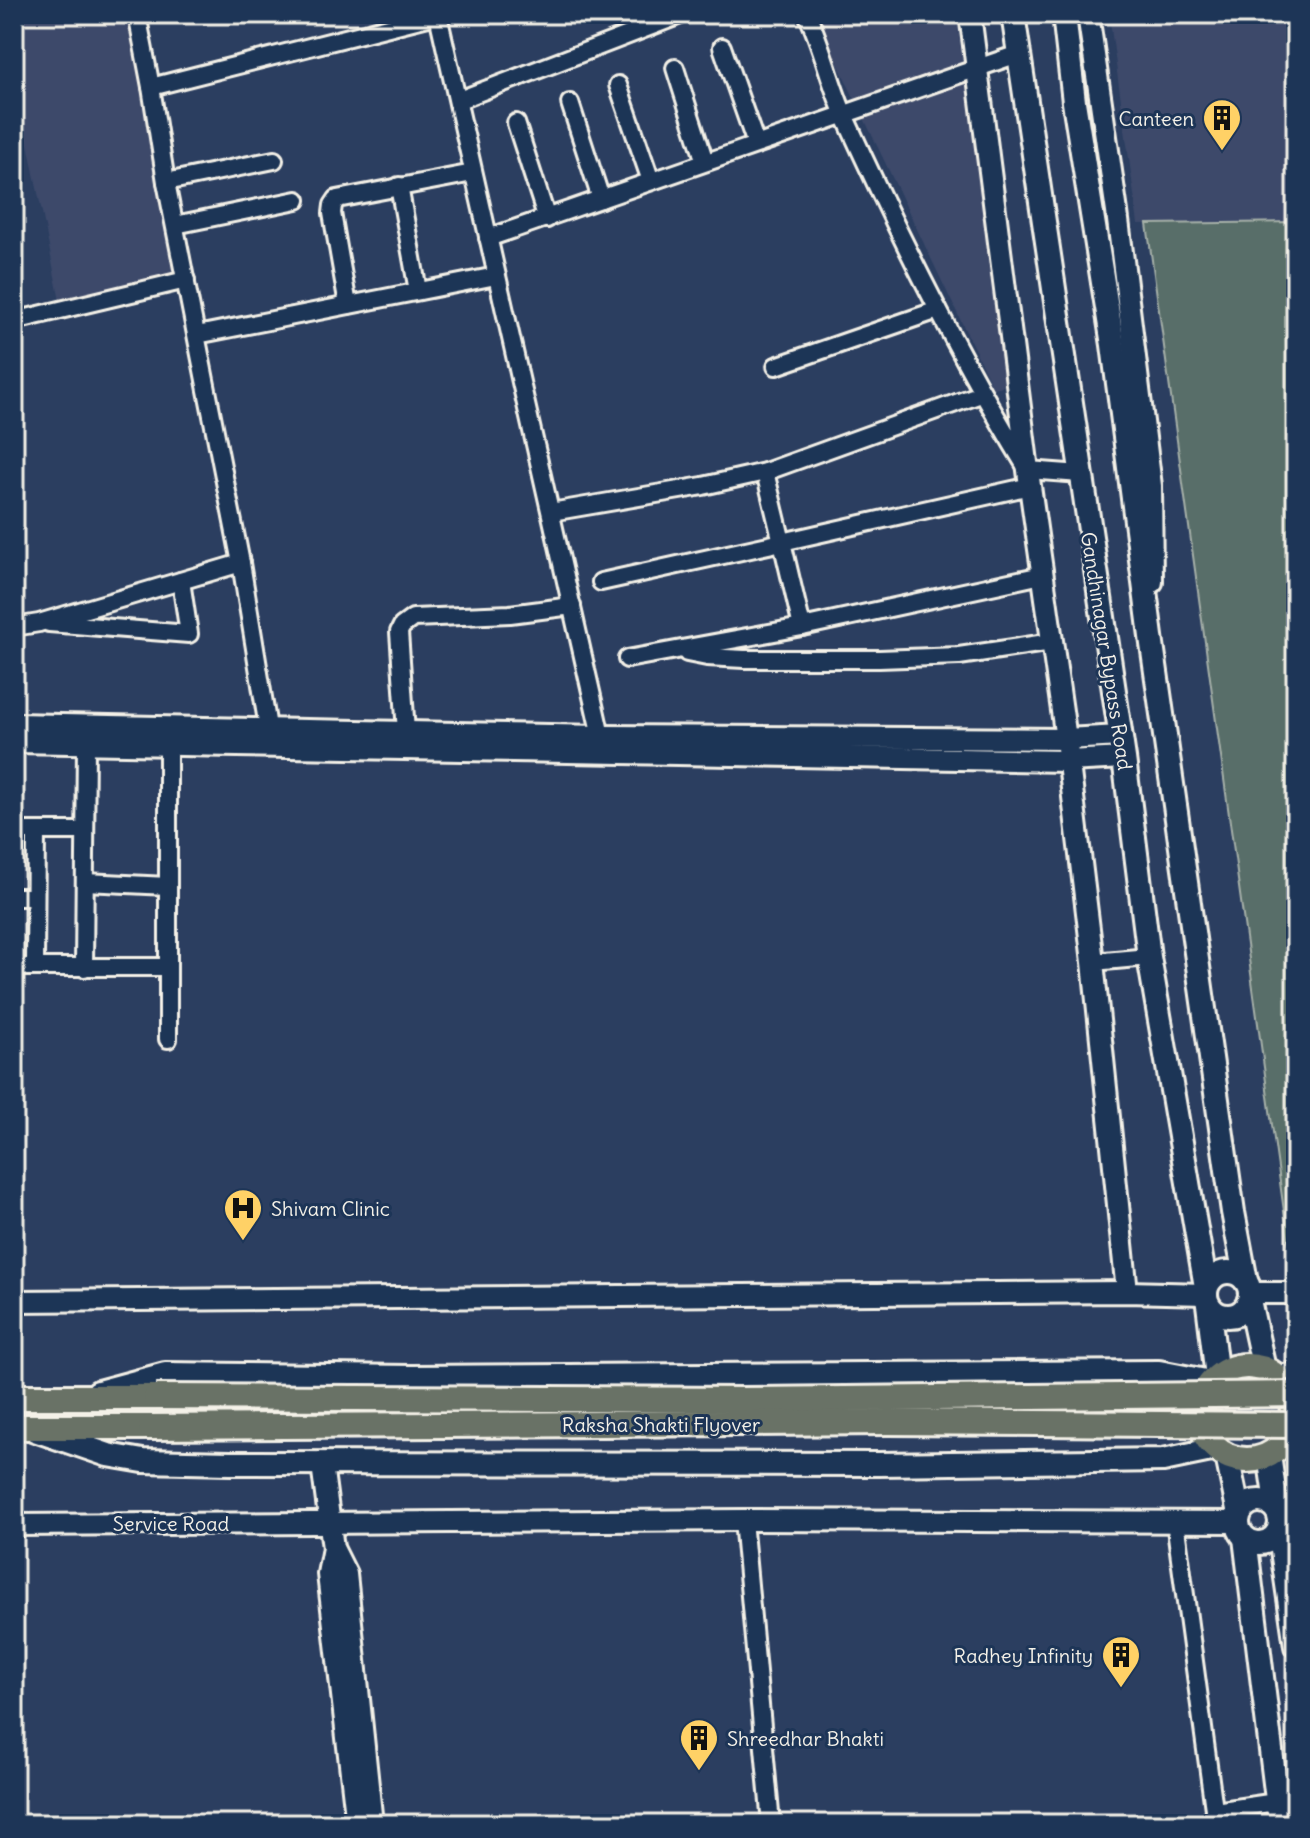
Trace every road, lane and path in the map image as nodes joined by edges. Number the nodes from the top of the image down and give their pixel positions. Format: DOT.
graph roads {
  1 [pos="137,14"];
  2 [pos="439,14"];
  3 [pos="683,14"];
  4 [pos="807,14"];
  5 [pos="970,14"];
  6 [pos="1013,14"];
  7 [pos="1064,14"];
  8 [pos="1088,14"];
  9 [pos="722,47"];
  10 [pos="1018,54"];
  11 [pos="675,68"];
  12 [pos="977,69"];
  13 [pos="618,85"];
  14 [pos="151,87"];
  15 [pos="459,100"];
  16 [pos="570,103"];
  17 [pos="844,114"];
  18 [pos="516,123"];
  19 [pos="756,144"];
  20 [pos="274,160"];
  21 [pos="705,162"];
  22 [pos="473,173"];
  23 [pos="651,181"];
  24 [pos="166,182"];
  25 [pos="399,186"];
  26 [pos="601,199"];
  27 [pos="297,200"];
  28 [pos="547,219"];
  29 [pos="175,225"];
  30 [pos="488,238"];
  31 [pos="496,276"];
  32 [pos="186,280"];
  33 [pos="418,291"];
  34 [pos="348,305"];
  35 [pos="938,310"];
  36 [pos="14,321"];
  37 [pos="197,335"];
  38 [pos="776,366"];
  39 [pos="981,394"];
  40 [pos="765,472"];
  41 [pos="1081,474"];
  42 [pos="1029,478"];
  43 [pos="551,512"];
  44 [pos="782,542"];
  45 [pos="241,563"];
  46 [pos="1042,575"];
  47 [pos="181,581"];
  48 [pos="601,582"];
  49 [pos="572,606"];
  50 [pos="39,623"];
  51 [pos="14,627"];
  52 [pos="802,627"];
  53 [pos="1052,642"];
  54 [pos="1152,644"];
  55 [pos="680,651"];
  56 [pos="627,659"];
  57 [pos="14,724"];
  58 [pos="406,732"];
  59 [pos="168,736"];
  60 [pos="270,738"];
  61 [pos="1066,739"];
  62 [pos="14,742"];
  63 [pos="86,744"];
  64 [pos="603,745"];
  65 [pos="1122,747"];
  66 [pos="1068,761"];
  67 [pos="14,831"];
  68 [pos="36,831"];
  69 [pos="85,831"];
  70 [pos="85,882"];
  71 [pos="168,886"];
  72 [pos="14,897"];
  73 [pos="35,897"];
  74 [pos="1149,957"];
  75 [pos="1093,962"];
  76 [pos="14,967"];
  77 [pos="35,967"];
  78 [pos="168,967"];
  79 [pos="84,968"];
  80 [pos="168,1039"];
  81 [pos="1248,1291"];
  82 [pos="1127,1292"];
  83 [pos="1296,1293"];
  84 [pos="1207,1295"];
  85 [pos="14,1301"];
  86 [pos="1284,1379"];
  87 [pos="1214,1380"];
  88 [pos="14,1397"];
  89 [pos="82,1397"];
  90 [pos="20,1427"];
  91 [pos="1286,1442"];
  92 [pos="1222,1453"];
  93 [pos="322,1464"];
  94 [pos="743,1520"];
  95 [pos="1175,1521"];
  96 [pos="1283,1521"];
  97 [pos="328,1524"];
  98 [pos="14,1525"];
  99 [pos="1241,1525"];
  100 [pos="333,1548"];
  101 [pos="1296,1646"];
  102 [pos="1278,1813"];
  103 [pos="1216,1817"];
  104 [pos="357,1824"];
  105 [pos="372,1824"];
  106 [pos="771,1824"];
  1 -- 14 [label="street"];
  2 -- 14 [label="street"];
  2 -- 15 [label="street"];
  3 -- 15 [label="street"];
  4 -- 17 [label="street"];
  5 -- 12 [label="street"];
  6 -- 10 [label="main road, Gandhinagar Bypass Road"];
  7 -- 54 [label="main road"];
  8 -- 54 [label="street"];
  9 -- 19 [label="street"];
  10 -- 12 [label="street"];
  10 -- 41 [label="main road, Gandhinagar Bypass Road"];
  11 -- 21 [label="street"];
  12 -- 17 [label="street"];
  12 -- 42 [label="street"];
  13 -- 23 [label="street"];
  14 -- 24 [label="street"];
  15 -- 22 [label="street"];
  16 -- 26 [label="street"];
  17 -- 19 [label="street"];
  17 -- 35 [label="street"];
  18 -- 28 [label="street"];
  19 -- 21 [label="street"];
  20 -- 24 [label="street"];
  21 -- 23 [label="street"];
  22 -- 25 [label="street"];
  22 -- 30 [label="street"];
  23 -- 26 [label="street"];
  24 -- 29 [label="street"];
  25 -- 33 [label="street"];
  25 -- 34 [label="street"];
  26 -- 28 [label="street"];
  27 -- 29 [label="street"];
  28 -- 30 [label="street"];
  29 -- 32 [label="street"];
  30 -- 31 [label="street"];
  31 -- 33 [label="street"];
  31 -- 43 [label="street"];
  32 -- 36 [label="street"];
  32 -- 37 [label="street"];
  33 -- 34 [label="street"];
  34 -- 37 [label="street"];
  35 -- 38 [label="street"];
  35 -- 39 [label="street"];
  37 -- 45 [label="street"];
  39 -- 40 [label="street"];
  39 -- 42 [label="street"];
  40 -- 43 [label="street"];
  40 -- 44 [label="street"];
  41 -- 42 [label="street"];
  41 -- 65 [label="main road, Gandhinagar Bypass Road"];
  42 -- 44 [label="street"];
  42 -- 46 [label="street"];
  43 -- 49 [label="street"];
  44 -- 48 [label="street"];
  44 -- 52 [label="street"];
  45 -- 47 [label="street"];
  45 -- 60 [label="street"];
  46 -- 52 [label="street"];
  46 -- 53 [label="street"];
  47 -- 50 [label="street"];
  47 -- 50 [label="street"];
  49 -- 58 [label="street"];
  49 -- 64 [label="street"];
  50 -- 51 [label="street"];
  52 -- 55 [label="street"];
  53 -- 55 [label="street"];
  53 -- 61 [label="street"];
  54 -- 81 [label="main road"];
  55 -- 56 [label="street"];
  57 -- 59 [label="street"];
  58 -- 60 [label="street"];
  58 -- 64 [label="street"];
  59 -- 60 [label="street"];
  59 -- 63 [label="street"];
  59 -- 71 [label="street"];
  60 -- 64 [label="street"];
  61 -- 64 [label="street"];
  61 -- 65 [label="street"];
  61 -- 66 [label="street"];
  62 -- 63 [label="street"];
  63 -- 69 [label="street"];
  64 -- 66 [label="street"];
  65 -- 66 [label="street"];
  65 -- 74 [label="main road, Gandhinagar Bypass Road"];
  66 -- 75 [label="street"];
  67 -- 68 [label="street"];
  68 -- 69 [label="street"];
  68 -- 73 [label="street"];
  69 -- 70 [label="street"];
  70 -- 71 [label="street"];
  70 -- 79 [label="street"];
  71 -- 78 [label="street"];
  72 -- 73 [label="street"];
  73 -- 77 [label="street"];
  74 -- 75 [label="street"];
  74 -- 84 [label="main road, Gandhinagar Bypass Road"];
  75 -- 82 [label="street"];
  76 -- 77 [label="street"];
  77 -- 79 [label="street"];
  78 -- 79 [label="street"];
  78 -- 80 [label="street"];
  81 -- 83 [label="street"];
  81 -- 84 [label="main road"];
  81 -- 84 [label="main road"];
  81 -- 86 [label="main road"];
  82 -- 84 [label="street"];
  82 -- 85 [label="street"];
  84 -- 87 [label="main road, Gandhinagar Bypass Road"];
  86 -- 87 [label="main road"];
  86 -- 89 [label="main road, Raksha Shakti Flyover, bridge"];
  86 -- 91 [label="main road"];
  87 -- 89 [label="main road"];
  87 -- 92 [label="main road"];
  88 -- 89 [label="main road, Raksha Shakti Flyover"];
  90 -- 91 [label="main road, Raksha Shakti Flyover, bridge"];
  90 -- 93 [label="main road"];
  91 -- 92 [label="main road"];
  91 -- 96 [label="main road"];
  92 -- 93 [label="main road"];
  92 -- 99 [label="main road"];
  93 -- 97 [label="street"];
  94 -- 95 [label="street, Service Road"];
  94 -- 97 [label="street, Service Road"];
  94 -- 106 [label="street"];
  95 -- 99 [label="street, Service Road"];
  95 -- 103 [label="street"];
  96 -- 99 [label="main road"];
  96 -- 99 [label="main road"];
  96 -- 101 [label="main road"];
  97 -- 98 [label="street, Service Road"];
  97 -- 100 [label="street"];
  99 -- 102 [label="main road"];
  100 -- 104 [label="street"];
  100 -- 105 [label="street"];
  102 -- 103 [label="street"];
}
